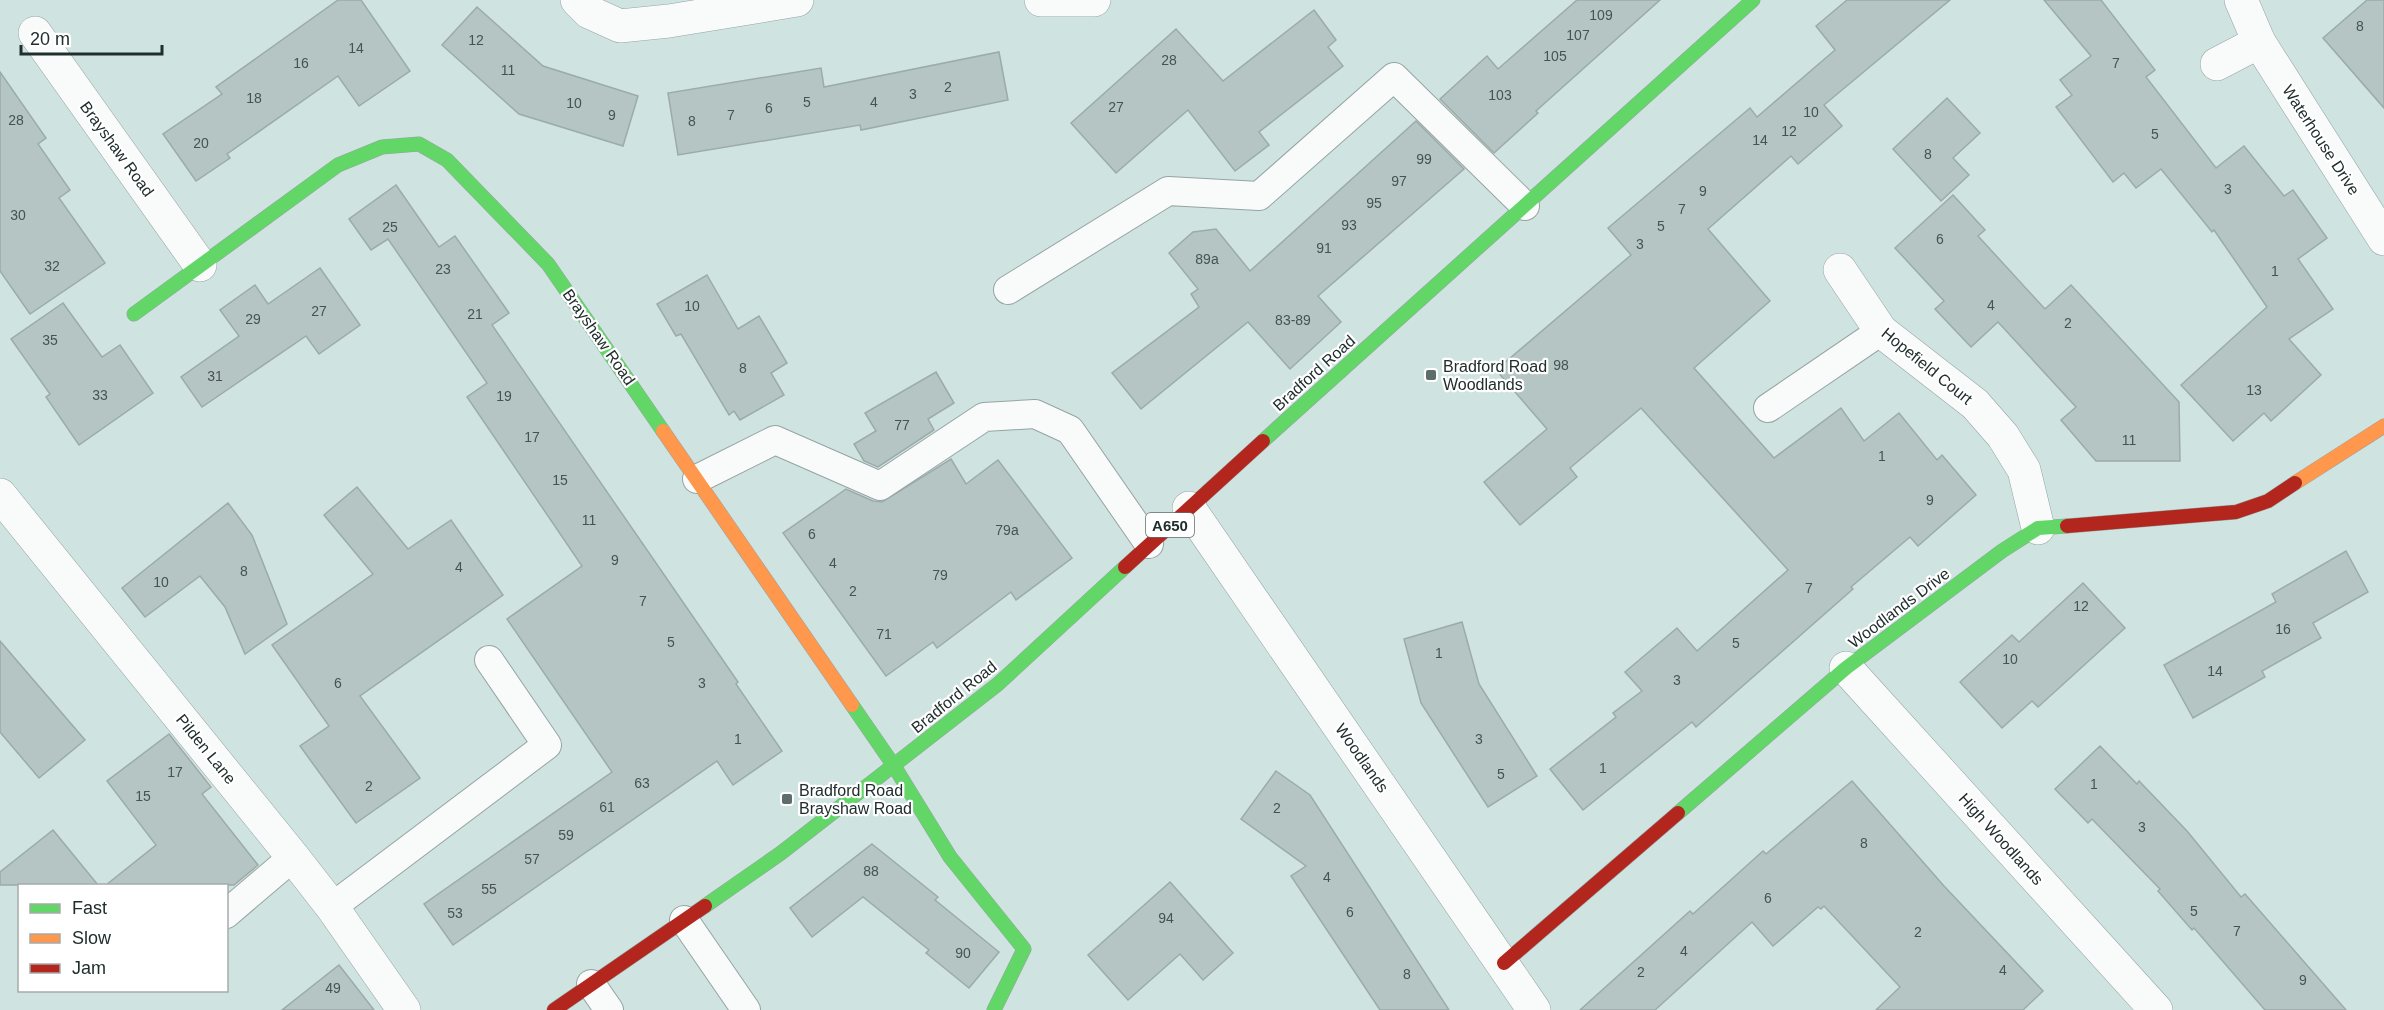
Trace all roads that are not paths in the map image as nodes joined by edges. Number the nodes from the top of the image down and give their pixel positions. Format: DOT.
graph roads {
  1 [pos="577,0"];
  2 [pos="797,0"];
  3 [pos="1041,0"];
  4 [pos="1094,0"];
  5 [pos="1753,0"];
  6 [pos="2241,0"];
  7 [pos="35,33"];
  8 [pos="2259,42"];
  9 [pos="2217,64"];
  10 [pos="1525,206"];
  11 [pos="2384,238"];
  12 [pos="200,265"];
  13 [pos="1840,270"];
  14 [pos="1008,290"];
  15 [pos="134,314"];
  16 [pos="1881,331"];
  17 [pos="1768,408"];
  18 [pos="2384,426"];
  19 [pos="697,479"];
  20 [pos="0,495"];
  21 [pos="1189,508"];
  22 [pos="2038,528"];
  23 [pos="1149,544"];
  24 [pos="489,660"];
  25 [pos="1846,668"];
  26 [pos="894,766"];
  27 [pos="293,857"];
  28 [pos="332,907"];
  29 [pos="228,912"];
  30 [pos="684,920"];
  31 [pos="1504,963"];
  32 [pos="591,984"];
  33 [pos="404,1010"];
  34 [pos="554,1010"];
  35 [pos="609,1010"];
  36 [pos="746,1010"];
  37 [pos="994,1010"];
  38 [pos="1534,1010"];
  39 [pos="2156,1010"];
  1 -- 2 [label="street"];
  3 -- 4 [label="street"];
  5 -- 10 [label="street, Bradford Road / A650"];
  6 -- 8 [label="street, Waterhouse Drive"];
  7 -- 12 [label="street, Brayshaw Road"];
  8 -- 9 [label="street"];
  8 -- 11 [label="street, Waterhouse Drive"];
  10 -- 14 [label="lane"];
  10 -- 21 [label="street, Bradford Road / A650"];
  12 -- 15 [label="street, Brayshaw Road"];
  12 -- 19 [label="street, Brayshaw Road"];
  13 -- 16 [label="street, Hopefield Court"];
  16 -- 17 [label="lane"];
  16 -- 22 [label="street, Hopefield Court"];
  18 -- 22 [label="street, Woodlands Drive"];
  19 -- 23 [label="lane"];
  19 -- 26 [label="street, Brayshaw Road"];
  20 -- 27 [label="street, Pilden Lane"];
  21 -- 23 [label="street, Bradford Road / A650"];
  21 -- 31 [label="street, Woodlands"];
  22 -- 25 [label="street, Woodlands Drive"];
  23 -- 26 [label="street, Bradford Road / A650"];
  24 -- 28 [label="lane"];
  25 -- 31 [label="street, Woodlands Drive"];
  25 -- 39 [label="street, High Woodlands"];
  26 -- 30 [label="street, Bradford Road / A650"];
  26 -- 37 [label="street"];
  27 -- 28 [label="street, Pilden Lane"];
  27 -- 29 [label="lane"];
  28 -- 33 [label="street, Pilden Lane"];
  30 -- 32 [label="street, Bradford Road / A650"];
  30 -- 36 [label="lane"];
  31 -- 38 [label="street, Woodlands"];
  32 -- 34 [label="street, Bradford Road / A650"];
  32 -- 35 [label="lane"];
}
